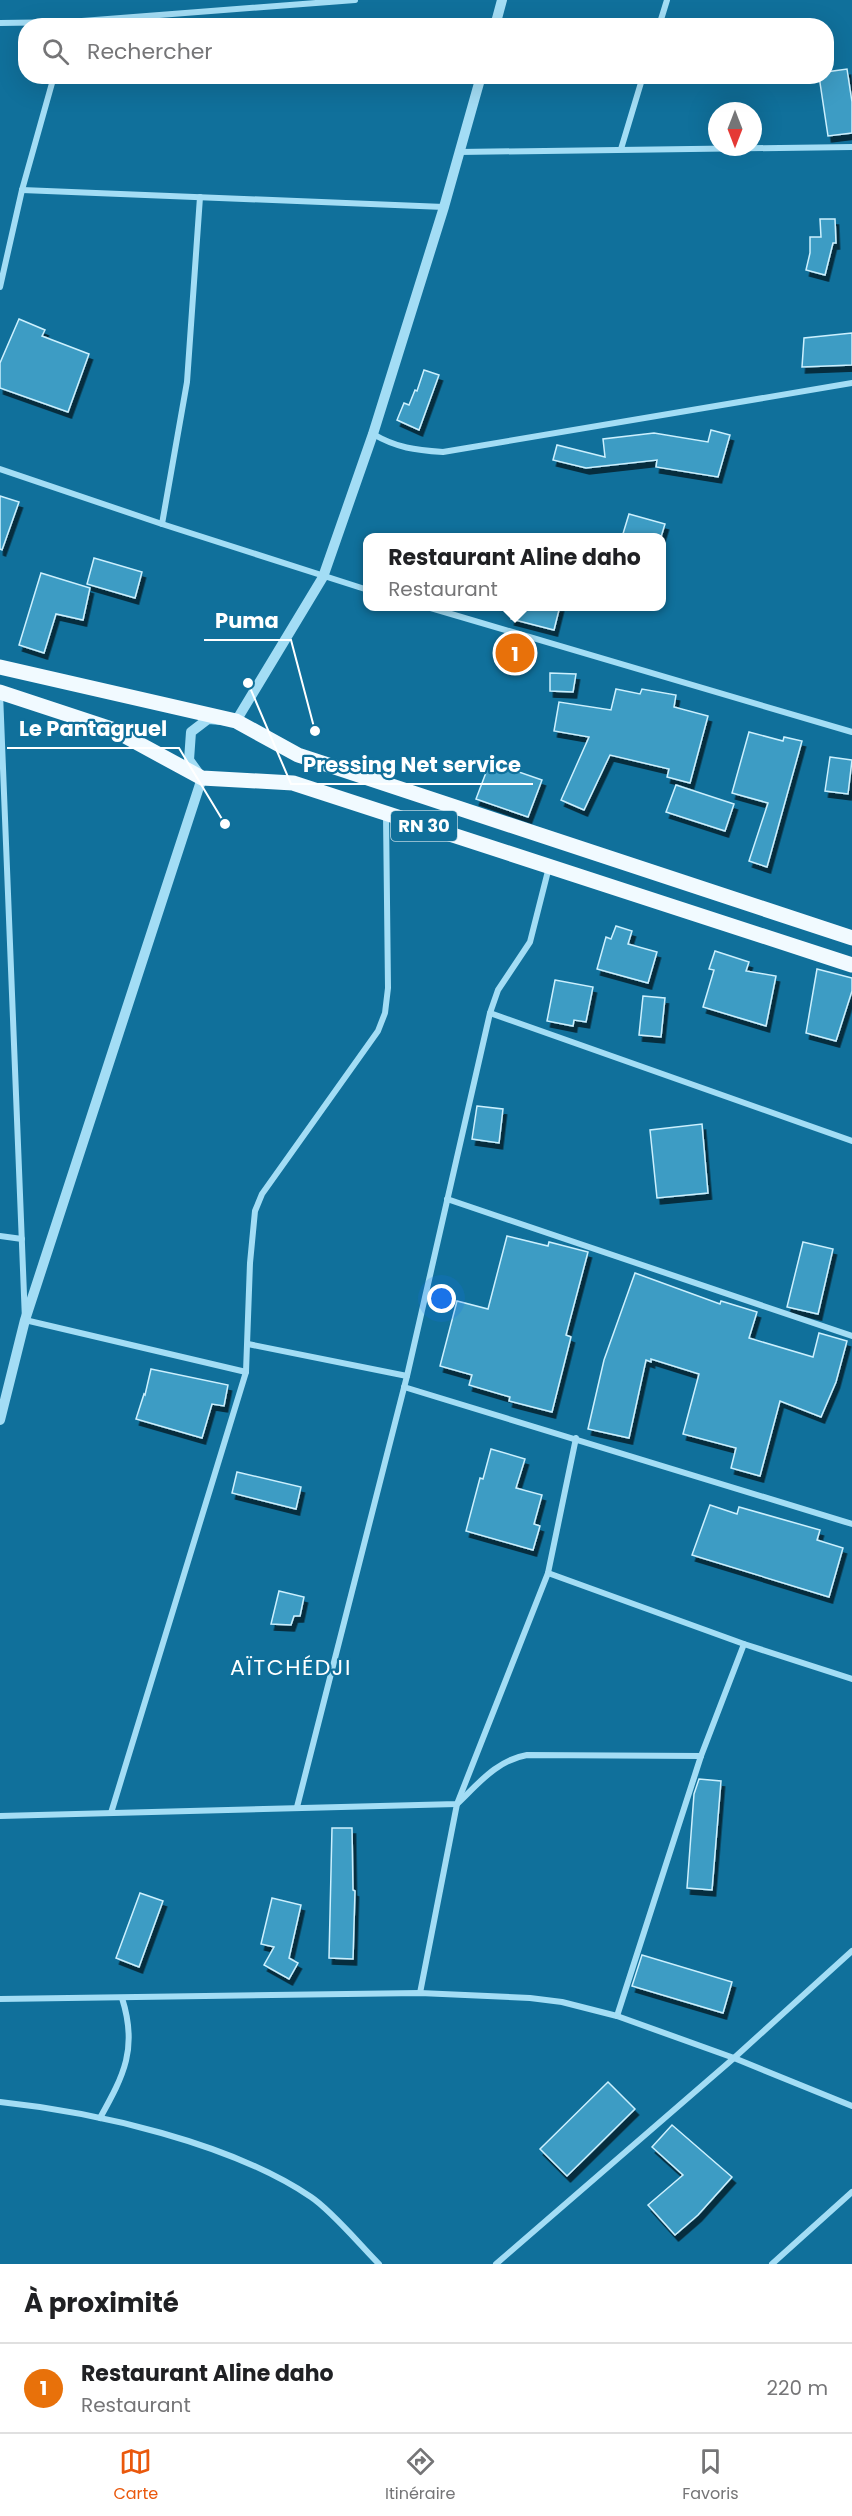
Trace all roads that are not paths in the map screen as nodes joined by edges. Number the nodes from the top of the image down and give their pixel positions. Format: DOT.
graph roads {
  1 [pos="355,0"];
  2 [pos="502,0"];
  3 [pos="667,0"];
  4 [pos="140,18"];
  5 [pos="497,18"];
  6 [pos="661,18"];
  7 [pos="0,22"];
  8 [pos="18,23"];
  9 [pos="52,84"];
  10 [pos="479,84"];
  11 [pos="641,84"];
  12 [pos="852,147"];
  13 [pos="621,149"];
  14 [pos="459,152"];
  15 [pos="22,190"];
  16 [pos="200,197"];
  17 [pos="444,207"];
  18 [pos="0,287"];
  19 [pos="852,383"];
  20 [pos="373,434"];
  21 [pos="0,469"];
  22 [pos="162,524"];
  23 [pos="323,577"];
  24 [pos="363,589"];
  25 [pos="441,611"];
  26 [pos="0,667"];
  27 [pos="0,692"];
  28 [pos="236,721"];
  29 [pos="852,732"];
  30 [pos="202,778"];
  31 [pos="386,814"];
  32 [pos="549,866"];
  33 [pos="852,938"];
  34 [pos="852,965"];
  35 [pos="490,1013"];
  36 [pos="852,1141"];
  37 [pos="447,1199"];
  38 [pos="0,1236"];
  39 [pos="22,1239"];
  40 [pos="25,1320"];
  41 [pos="852,1336"];
  42 [pos="248,1344"];
  43 [pos="246,1372"];
  44 [pos="407,1376"];
  45 [pos="404,1387"];
  46 [pos="0,1420"];
  47 [pos="576,1438"];
  48 [pos="852,1524"];
  49 [pos="548,1573"];
  50 [pos="744,1644"];
  51 [pos="852,1678"];
  52 [pos="701,1756"];
  53 [pos="457,1804"];
  54 [pos="297,1807"];
  55 [pos="111,1813"];
  56 [pos="0,1816"];
  57 [pos="852,1951"];
  58 [pos="420,1993"];
  59 [pos="122,1998"];
  60 [pos="0,1999"];
  61 [pos="616,2016"];
  62 [pos="734,2058"];
  63 [pos="0,2102"];
  64 [pos="852,2106"];
  65 [pos="100,2118"];
  66 [pos="852,2192"];
  67 [pos="378,2264"];
  68 [pos="496,2264"];
  69 [pos="772,2264"];
  1 -- 4 [label="street"];
  2 -- 5 [label="street"];
  3 -- 6 [label="street"];
  7 -- 8 [label="street"];
  9 -- 15 [label="street"];
  10 -- 14 [label="street"];
  11 -- 13 [label="street"];
  12 -- 13 [label="street"];
  13 -- 14 [label="street"];
  14 -- 17 [label="street"];
  15 -- 16 [label="street"];
  15 -- 18 [label="street"];
  16 -- 17 [label="street"];
  16 -- 22 [label="street"];
  17 -- 20 [label="street"];
  19 -- 20 [label="street"];
  20 -- 23 [label="street"];
  21 -- 22 [label="street"];
  22 -- 23 [label="street"];
  23 -- 24 [label="street"];
  23 -- 28 [label="street"];
  25 -- 29 [label="street"];
  26 -- 28 [label="main road, RN 30"];
  27 -- 30 [label="main road, RN 30 / RN 30"];
  27 -- 39 [label="street"];
  28 -- 30 [label="street"];
  28 -- 33 [label="main road, RN 30"];
  30 -- 31 [label="main road, RN 30 / RN 30"];
  30 -- 40 [label="street"];
  31 -- 32 [label="main road, RN 30 / RN 30"];
  31 -- 42 [label="street"];
  32 -- 34 [label="main road, RN 30 / RN 30"];
  32 -- 35 [label="street"];
  35 -- 36 [label="street"];
  35 -- 37 [label="street"];
  37 -- 41 [label="street"];
  37 -- 44 [label="street"];
  38 -- 39 [label="street"];
  39 -- 40 [label="street"];
  40 -- 43 [label="street"];
  40 -- 46 [label="street"];
  42 -- 43 [label="street"];
  42 -- 44 [label="street"];
  43 -- 55 [label="street"];
  44 -- 45 [label="street"];
  45 -- 47 [label="street"];
  45 -- 54 [label="street"];
  47 -- 48 [label="street"];
  47 -- 49 [label="street"];
  49 -- 50 [label="street"];
  49 -- 53 [label="street"];
  50 -- 51 [label="street"];
  50 -- 52 [label="street"];
  52 -- 53 [label="street"];
  52 -- 61 [label="street"];
  53 -- 54 [label="street"];
  53 -- 58 [label="street"];
  54 -- 55 [label="street"];
  55 -- 56 [label="street"];
  57 -- 62 [label="street"];
  58 -- 59 [label="street"];
  58 -- 61 [label="street"];
  59 -- 60 [label="street"];
  59 -- 65 [label="street"];
  61 -- 62 [label="street"];
  62 -- 64 [label="street"];
  62 -- 68 [label="street"];
  63 -- 65 [label="street"];
  65 -- 67 [label="street"];
  66 -- 69 [label="street"];
}
